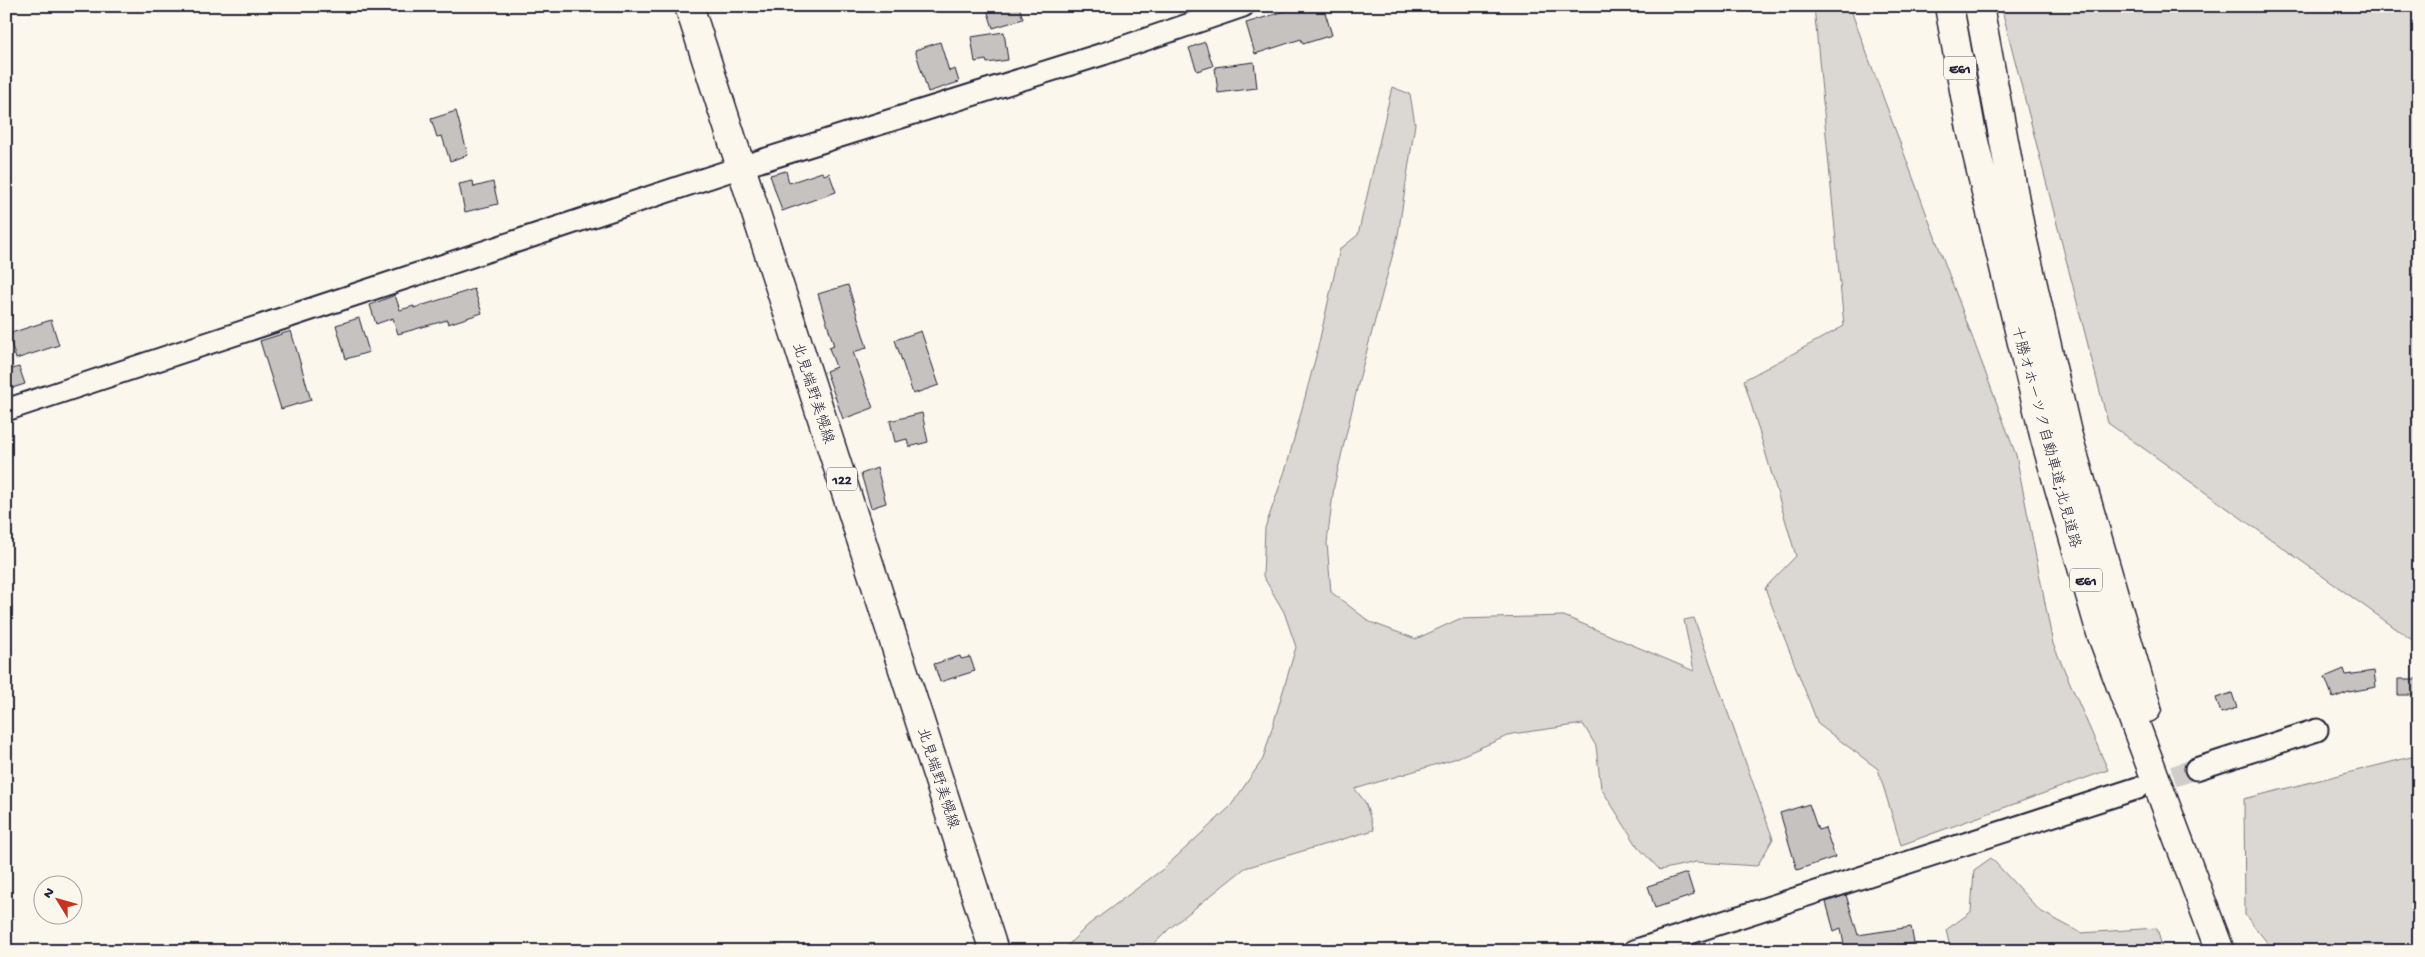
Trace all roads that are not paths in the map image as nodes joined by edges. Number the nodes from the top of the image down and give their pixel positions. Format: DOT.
graph roads {
  1 [pos="689,6"];
  2 [pos="1244,6"];
  3 [pos="1949,6"];
  4 [pos="1979,6"];
  5 [pos="741,167"];
  6 [pos="2008,235"];
  7 [pos="6,410"];
  8 [pos="2317,730"];
  9 [pos="2196,769"];
  10 [pos="2138,788"];
  11 [pos="994,951"];
  12 [pos="1634,951"];
  13 [pos="2220,951"];
  1 -- 5 [label="main road, 北見端野美幌線 / 122"];
  2 -- 5 [label="street"];
  3 -- 6 [label="main road, 十勝オホーツク自動車道;北見道路 / E61"];
  4 -- 6 [label="main road, 十勝オホーツク自動車道;北見道路 / E61"];
  5 -- 7 [label="street"];
  5 -- 11 [label="main road, 北見端野美幌線 / 122"];
  6 -- 13 [label="main road, 十勝オホーツク自動車道;北見道路 / E61"];
  8 -- 9 [label="street"];
  10 -- 12 [label="street"];
}
